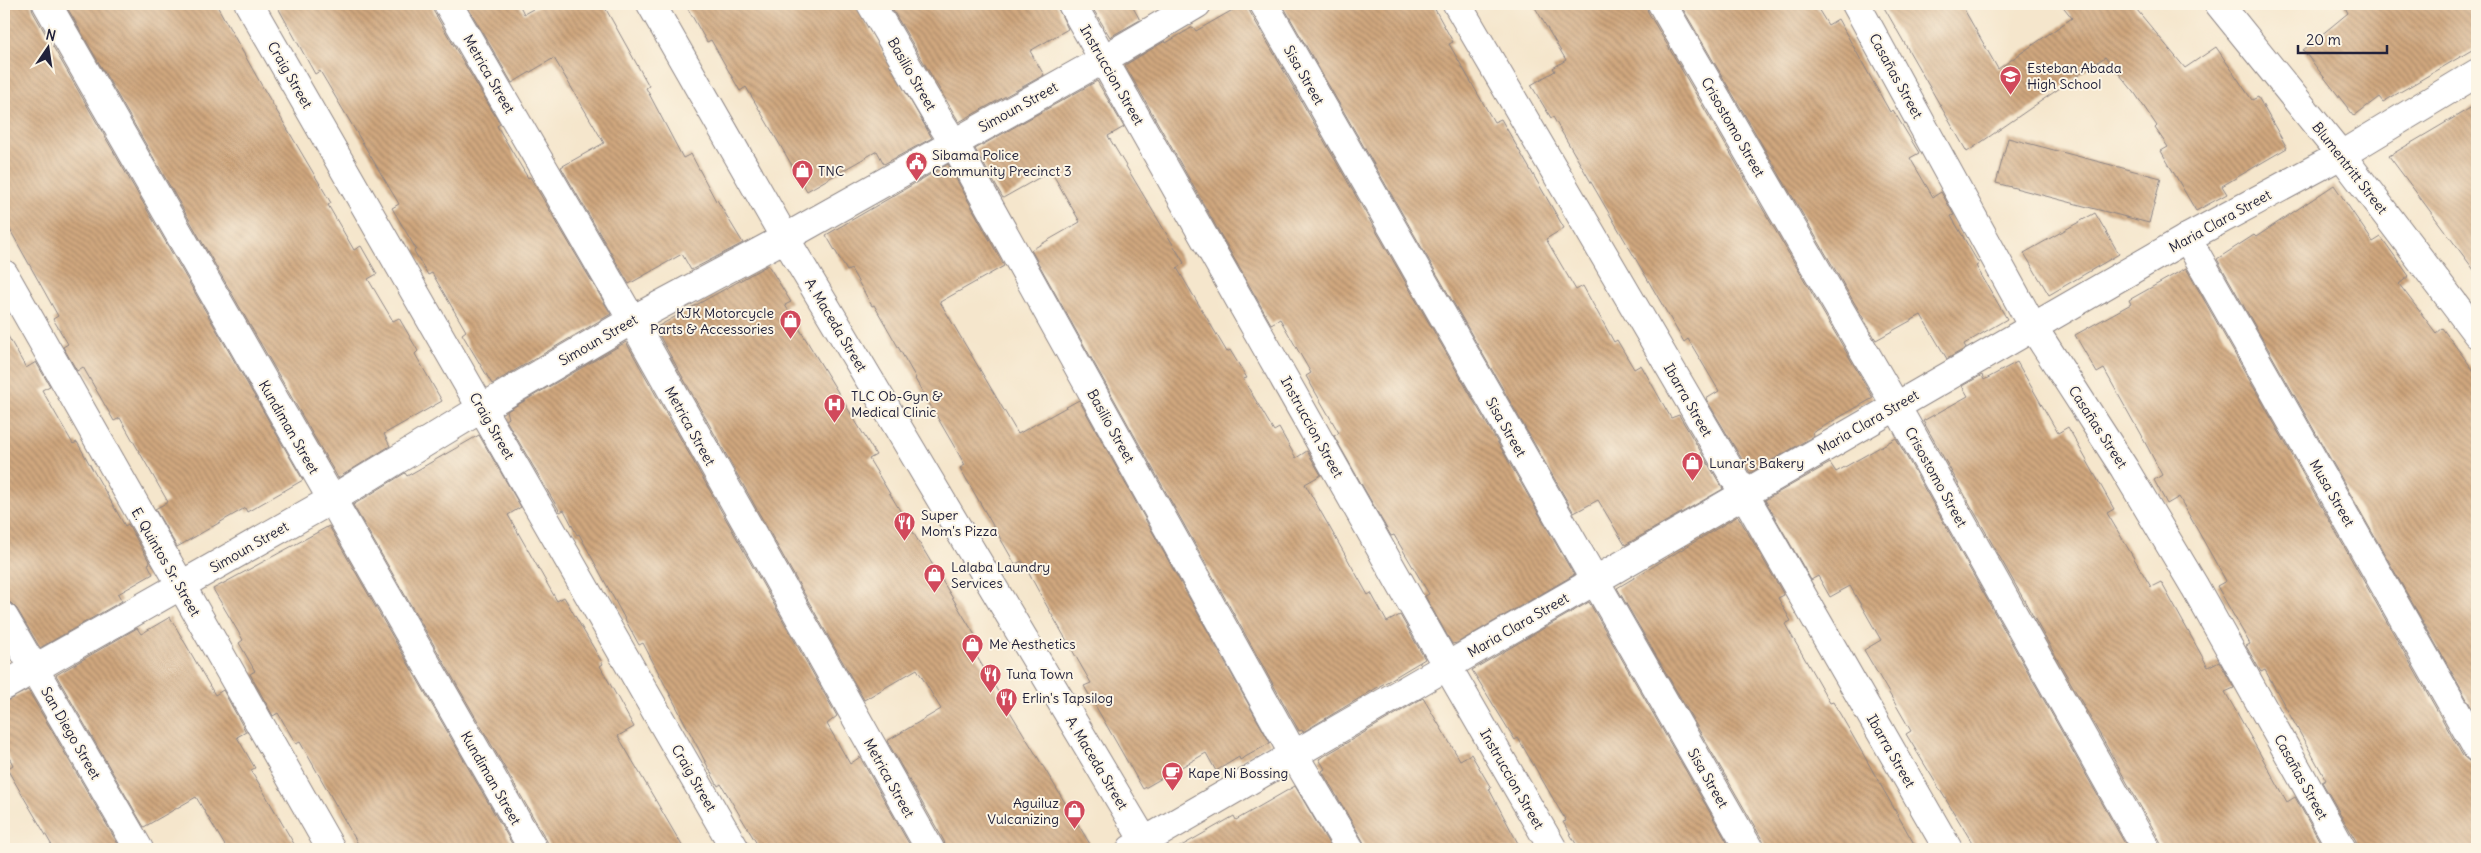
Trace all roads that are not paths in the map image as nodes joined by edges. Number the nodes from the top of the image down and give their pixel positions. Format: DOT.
graph roads {
  1 [pos="46,4"];
  2 [pos="249,4"];
  3 [pos="448,4"];
  4 [pos="651,4"];
  5 [pos="871,4"];
  6 [pos="1072,4"];
  7 [pos="1198,4"];
  8 [pos="1264,4"];
  9 [pos="1457,4"];
  10 [pos="1662,4"];
  11 [pos="1856,4"];
  12 [pos="2219,4"];
  13 [pos="1104,59"];
  14 [pos="2477,74"];
  15 [pos="954,143"];
  16 [pos="2341,155"];
  17 [pos="784,238"];
  18 [pos="2187,238"];
  19 [pos="4,274"];
  20 [pos="632,320"];
  21 [pos="2034,327"];
  22 [pos="2477,334"];
  23 [pos="1896,406"];
  24 [pos="482,408"];
  25 [pos="1744,494"];
  26 [pos="331,500"];
  27 [pos="1594,581"];
  28 [pos="180,586"];
  29 [pos="4,617"];
  30 [pos="1447,666"];
  31 [pos="33,669"];
  32 [pos="4,686"];
  33 [pos="2477,748"];
  34 [pos="1294,755"];
  35 [pos="1141,847"];
  36 [pos="139,849"];
  37 [pos="331,849"];
  38 [pos="533,849"];
  39 [pos="735,849"];
  40 [pos="930,849"];
  41 [pos="1350,849"];
  42 [pos="1554,849"];
  43 [pos="1749,849"];
  44 [pos="1948,849"];
  45 [pos="2146,849"];
  46 [pos="2342,849"];
  1 -- 26 [label="street, Kundiman Street"];
  2 -- 24 [label="street, Craig Street"];
  3 -- 20 [label="street, Metrica Street"];
  4 -- 17 [label="street, A. Maceda Street"];
  5 -- 15 [label="street, Basilio Street"];
  6 -- 13 [label="street, Instruccion Street"];
  7 -- 13 [label="street, Simoun Street"];
  8 -- 27 [label="street, Sisa Street"];
  9 -- 25 [label="street, Ibarra Street"];
  10 -- 23 [label="street, Crisostomo Street"];
  11 -- 21 [label="street, Casañas Street"];
  12 -- 16 [label="street, Blumentritt Street"];
  13 -- 15 [label="street, Simoun Street"];
  13 -- 30 [label="street, Instruccion Street"];
  14 -- 16 [label="street, Maria Clara Street"];
  15 -- 17 [label="street, Simoun Street"];
  15 -- 34 [label="street, Basilio Street"];
  16 -- 18 [label="street, Maria Clara Street"];
  16 -- 22 [label="street, Blumentritt Street"];
  17 -- 20 [label="street, Simoun Street"];
  17 -- 35 [label="street, A. Maceda Street"];
  18 -- 21 [label="street, Maria Clara Street"];
  18 -- 33 [label="street, Musa Street"];
  19 -- 28 [label="street, E. Quintos Sr. Street"];
  20 -- 24 [label="street, Simoun Street"];
  20 -- 40 [label="street, Metrica Street"];
  21 -- 23 [label="street, Maria Clara Street"];
  21 -- 46 [label="street, Casañas Street"];
  23 -- 25 [label="street, Maria Clara Street"];
  23 -- 45 [label="street, Crisostomo Street"];
  24 -- 26 [label="street, Simoun Street"];
  24 -- 39 [label="street, Craig Street"];
  25 -- 27 [label="street, Maria Clara Street"];
  25 -- 44 [label="street, Ibarra Street"];
  26 -- 28 [label="street, Simoun Street"];
  26 -- 38 [label="street, Kundiman Street"];
  27 -- 30 [label="street, Maria Clara Street"];
  27 -- 43 [label="street, Sisa Street"];
  28 -- 31 [label="street, Simoun Street"];
  28 -- 37 [label="street, E. Quintos Sr. Street"];
  29 -- 31 [label="street, San Diego Street"];
  30 -- 34 [label="street, Maria Clara Street"];
  30 -- 42 [label="street, Instruccion Street"];
  31 -- 32 [label="street, Simoun Street"];
  31 -- 36 [label="street, San Diego Street"];
  34 -- 35 [label="street, Maria Clara Street"];
  34 -- 41 [label="street, Basilio Street"];
}
